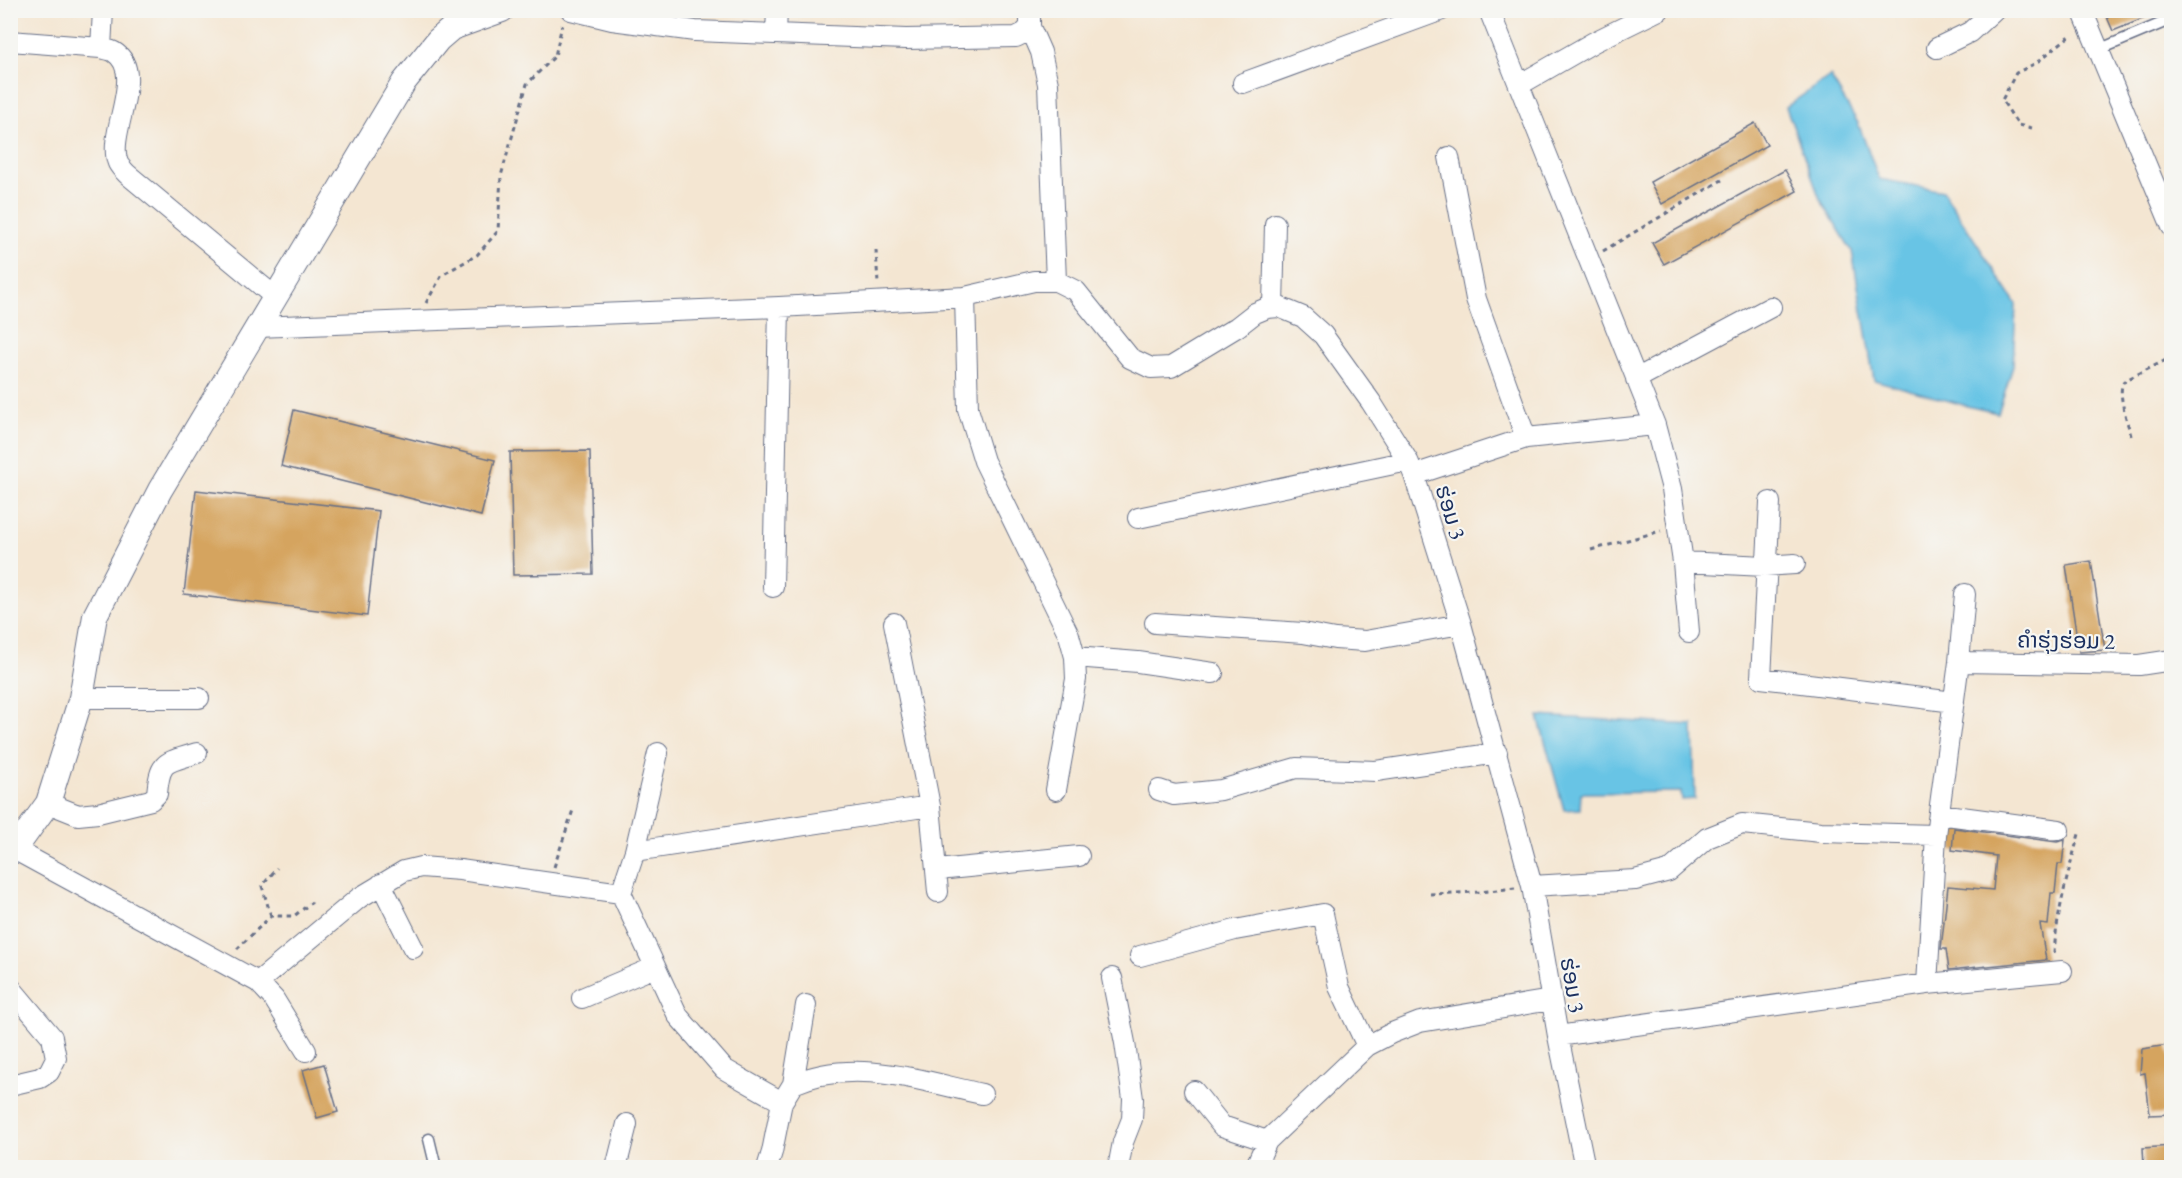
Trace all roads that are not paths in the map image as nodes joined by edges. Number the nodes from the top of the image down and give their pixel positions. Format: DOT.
graph roads {
  1 [pos="103,10"];
  2 [pos="502,10"];
  3 [pos="777,10"];
  4 [pos="1442,10"];
  5 [pos="1489,10"];
  6 [pos="1659,10"];
  7 [pos="1994,10"];
  8 [pos="567,16"];
  9 [pos="2084,16"];
  10 [pos="450,19"];
  11 [pos="1030,19"];
  12 [pos="2172,20"];
  13 [pos="776,33"];
  14 [pos="10,41"];
  15 [pos="101,48"];
  16 [pos="1937,48"];
  17 [pos="2098,50"];
  18 [pos="1243,83"];
  19 [pos="1519,85"];
  20 [pos="1449,157"];
  21 [pos="1275,224"];
  22 [pos="2172,227"];
  23 [pos="1056,281"];
  24 [pos="275,297"];
  25 [pos="965,297"];
  26 [pos="779,307"];
  27 [pos="1273,307"];
  28 [pos="1771,307"];
  29 [pos="257,327"];
  30 [pos="1636,379"];
  31 [pos="1654,425"];
  32 [pos="1526,438"];
  33 [pos="1411,468"];
  34 [pos="1770,502"];
  35 [pos="1138,518"];
  36 [pos="1683,562"];
  37 [pos="1795,564"];
  38 [pos="1765,566"];
  39 [pos="773,588"];
  40 [pos="1965,594"];
  41 [pos="894,623"];
  42 [pos="1155,624"];
  43 [pos="1461,624"];
  44 [pos="1689,632"];
  45 [pos="1075,657"];
  46 [pos="2172,660"];
  47 [pos="1959,662"];
  48 [pos="1213,673"];
  49 [pos="81,698"];
  50 [pos="199,698"];
  51 [pos="1954,702"];
  52 [pos="197,753"];
  53 [pos="658,753"];
  54 [pos="1497,753"];
  55 [pos="1159,789"];
  56 [pos="1056,790"];
  57 [pos="48,803"];
  58 [pos="930,806"];
  59 [pos="1939,814"];
  60 [pos="2059,830"];
  61 [pos="1936,835"];
  62 [pos="12,849"];
  63 [pos="635,850"];
  64 [pos="1079,856"];
  65 [pos="938,870"];
  66 [pos="381,884"];
  67 [pos="1532,886"];
  68 [pos="938,892"];
  69 [pos="621,893"];
  70 [pos="413,948"];
  71 [pos="1140,956"];
  72 [pos="655,967"];
  73 [pos="2057,971"];
  74 [pos="1113,978"];
  75 [pos="258,982"];
  76 [pos="1928,984"];
  77 [pos="10,987"];
  78 [pos="582,998"];
  79 [pos="1551,1000"];
  80 [pos="806,1005"];
  81 [pos="1558,1036"];
  82 [pos="1367,1046"];
  83 [pos="306,1051"];
  84 [pos="793,1084"];
  85 [pos="10,1085"];
  86 [pos="1194,1091"];
  87 [pos="982,1094"];
  88 [pos="782,1102"];
  89 [pos="627,1124"];
  90 [pos="429,1139"];
  91 [pos="1267,1142"];
  92 [pos="436,1167"];
  93 [pos="616,1167"];
  94 [pos="767,1167"];
  95 [pos="1118,1167"];
  96 [pos="1255,1167"];
  97 [pos="1585,1167"];
  1 -- 15 [label="street"];
  2 -- 10 [label="street"];
  3 -- 13 [label="street"];
  4 -- 18 [label="street"];
  5 -- 19 [label="street"];
  6 -- 19 [label="street"];
  7 -- 16 [label="street"];
  8 -- 13 [label="street"];
  9 -- 17 [label="street"];
  10 -- 24 [label="street"];
  11 -- 13 [label="street"];
  11 -- 23 [label="street"];
  12 -- 17 [label="lane"];
  14 -- 15 [label="street"];
  15 -- 24 [label="street"];
  17 -- 22 [label="street"];
  19 -- 30 [label="street"];
  20 -- 32 [label="street"];
  21 -- 27 [label="street"];
  23 -- 25 [label="street"];
  23 -- 27 [label="street"];
  24 -- 29 [label="street"];
  25 -- 26 [label="street"];
  25 -- 45 [label="street"];
  26 -- 29 [label="street"];
  26 -- 39 [label="street"];
  27 -- 33 [label="street"];
  28 -- 30 [label="street"];
  29 -- 49 [label="street"];
  30 -- 31 [label="street"];
  31 -- 32 [label="street, ຮ່ອມ 3"];
  31 -- 36 [label="street"];
  32 -- 33 [label="street, ຮ່ອມ 3"];
  33 -- 35 [label="street"];
  33 -- 43 [label="street, ຮ່ອມ 3"];
  34 -- 38 [label="street"];
  36 -- 38 [label="street"];
  36 -- 44 [label="street"];
  37 -- 38 [label="street"];
  38 -- 51 [label="street"];
  40 -- 47 [label="street"];
  41 -- 58 [label="street"];
  42 -- 43 [label="street"];
  43 -- 54 [label="street, ຮ່ອມ 3"];
  45 -- 48 [label="street"];
  45 -- 56 [label="street"];
  46 -- 47 [label="street, ຄໍາຮຸ່ງຮ່ອມ 2"];
  47 -- 51 [label="street"];
  49 -- 50 [label="street"];
  49 -- 57 [label="street"];
  51 -- 59 [label="street"];
  52 -- 57 [label="street"];
  53 -- 63 [label="street"];
  54 -- 55 [label="street"];
  54 -- 67 [label="street, ຮ່ອມ 3"];
  57 -- 62 [label="street"];
  58 -- 63 [label="street"];
  58 -- 65 [label="street"];
  59 -- 60 [label="street"];
  59 -- 61 [label="street"];
  61 -- 67 [label="street"];
  61 -- 76 [label="street"];
  62 -- 75 [label="street"];
  63 -- 69 [label="street"];
  64 -- 65 [label="street"];
  65 -- 68 [label="street"];
  66 -- 69 [label="street"];
  66 -- 70 [label="street"];
  66 -- 75 [label="street"];
  67 -- 79 [label="street, ຮ່ອມ 3"];
  69 -- 72 [label="street"];
  71 -- 82 [label="street"];
  72 -- 78 [label="street"];
  72 -- 88 [label="street"];
  73 -- 76 [label="street"];
  74 -- 95 [label="street"];
  75 -- 83 [label="street"];
  76 -- 81 [label="street"];
  77 -- 85 [label="street"];
  79 -- 81 [label="street, ຮ່ອມ 3"];
  79 -- 82 [label="street"];
  80 -- 84 [label="street"];
  81 -- 97 [label="street, ຮ່ອມ 3"];
  82 -- 91 [label="street"];
  84 -- 87 [label="street"];
  84 -- 88 [label="street"];
  86 -- 91 [label="street"];
  88 -- 94 [label="street"];
  89 -- 93 [label="street"];
  90 -- 92 [label="lane"];
  91 -- 96 [label="street"];
}
